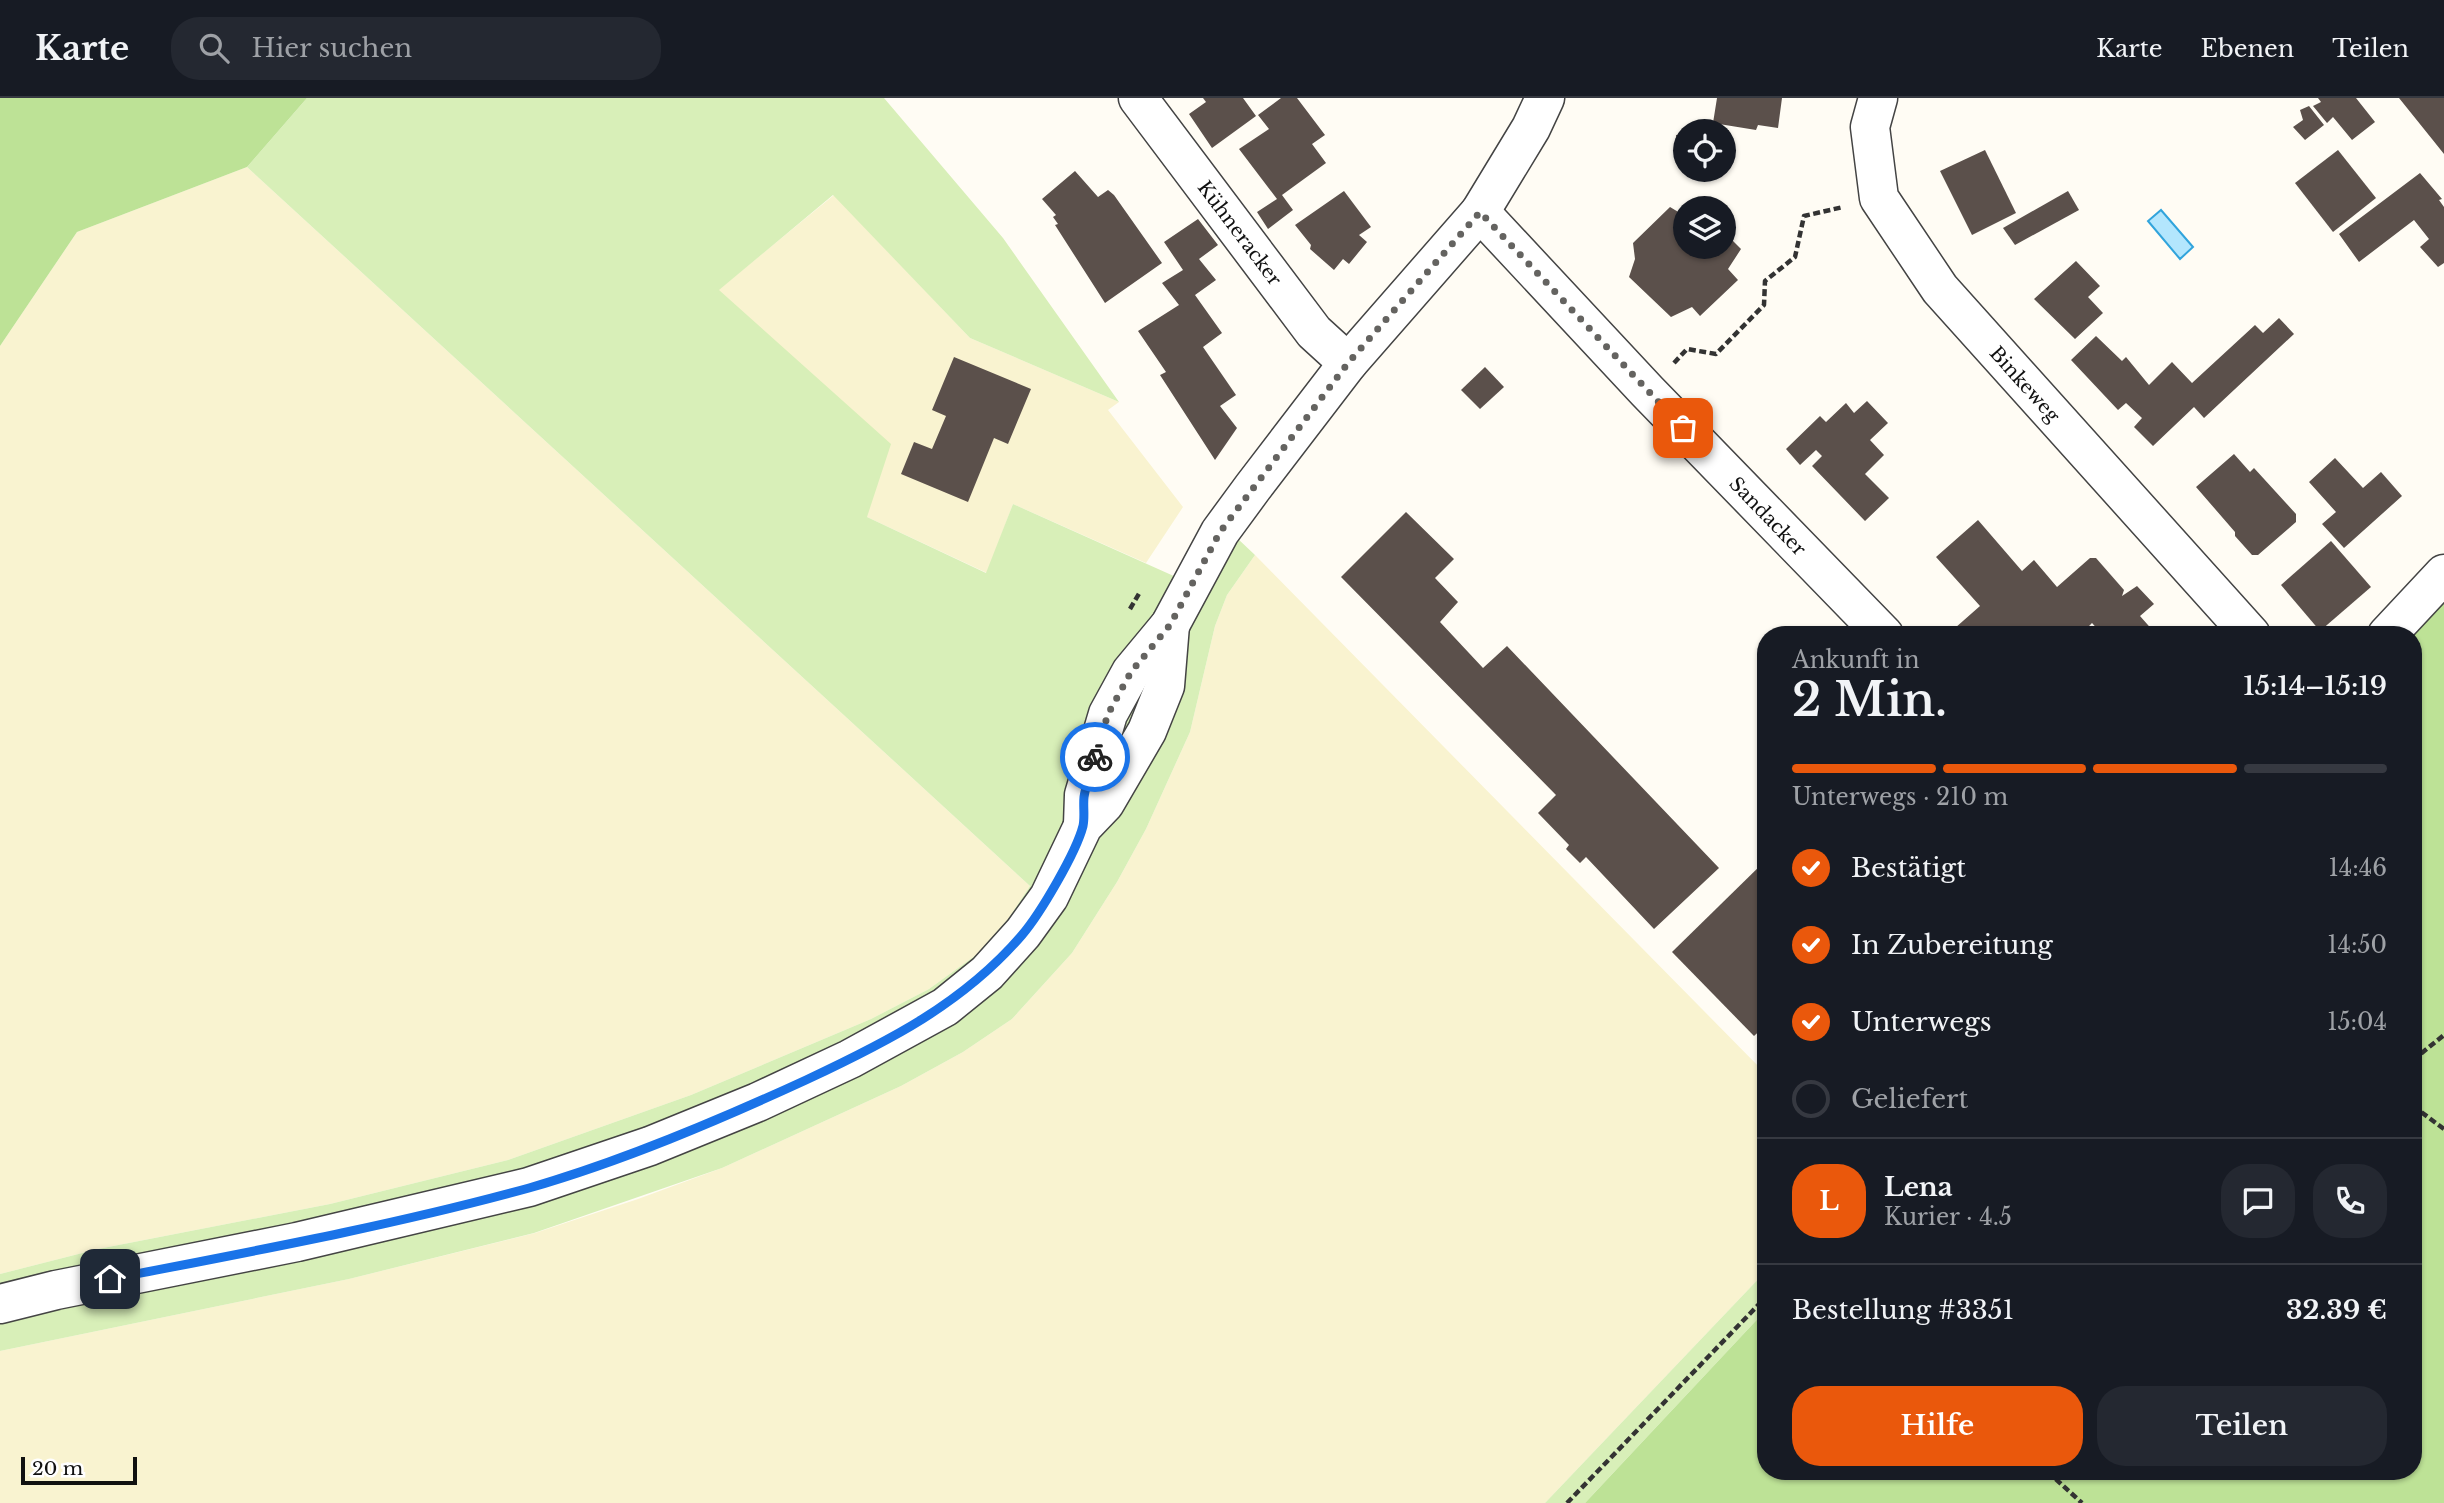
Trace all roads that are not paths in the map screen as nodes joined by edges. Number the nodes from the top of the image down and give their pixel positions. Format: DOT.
graph roads {
  1 [pos="1138,98"];
  2 [pos="1545,98"];
  3 [pos="1878,98"];
  4 [pos="1480,212"];
  5 [pos="1348,363"];
  6 [pos="2444,574"];
  7 [pos="1875,626"];
  8 [pos="2243,626"];
  9 [pos="2395,626"];
  10 [pos="0,1304"];
  1 -- 5 [label="street, Kühneracker"];
  2 -- 4 [label="street"];
  3 -- 8 [label="street, Binkeweg"];
  4 -- 5 [label="street"];
  4 -- 7 [label="street, Sandacker"];
  5 -- 10 [label="street"];
  6 -- 9 [label="street"];
}
